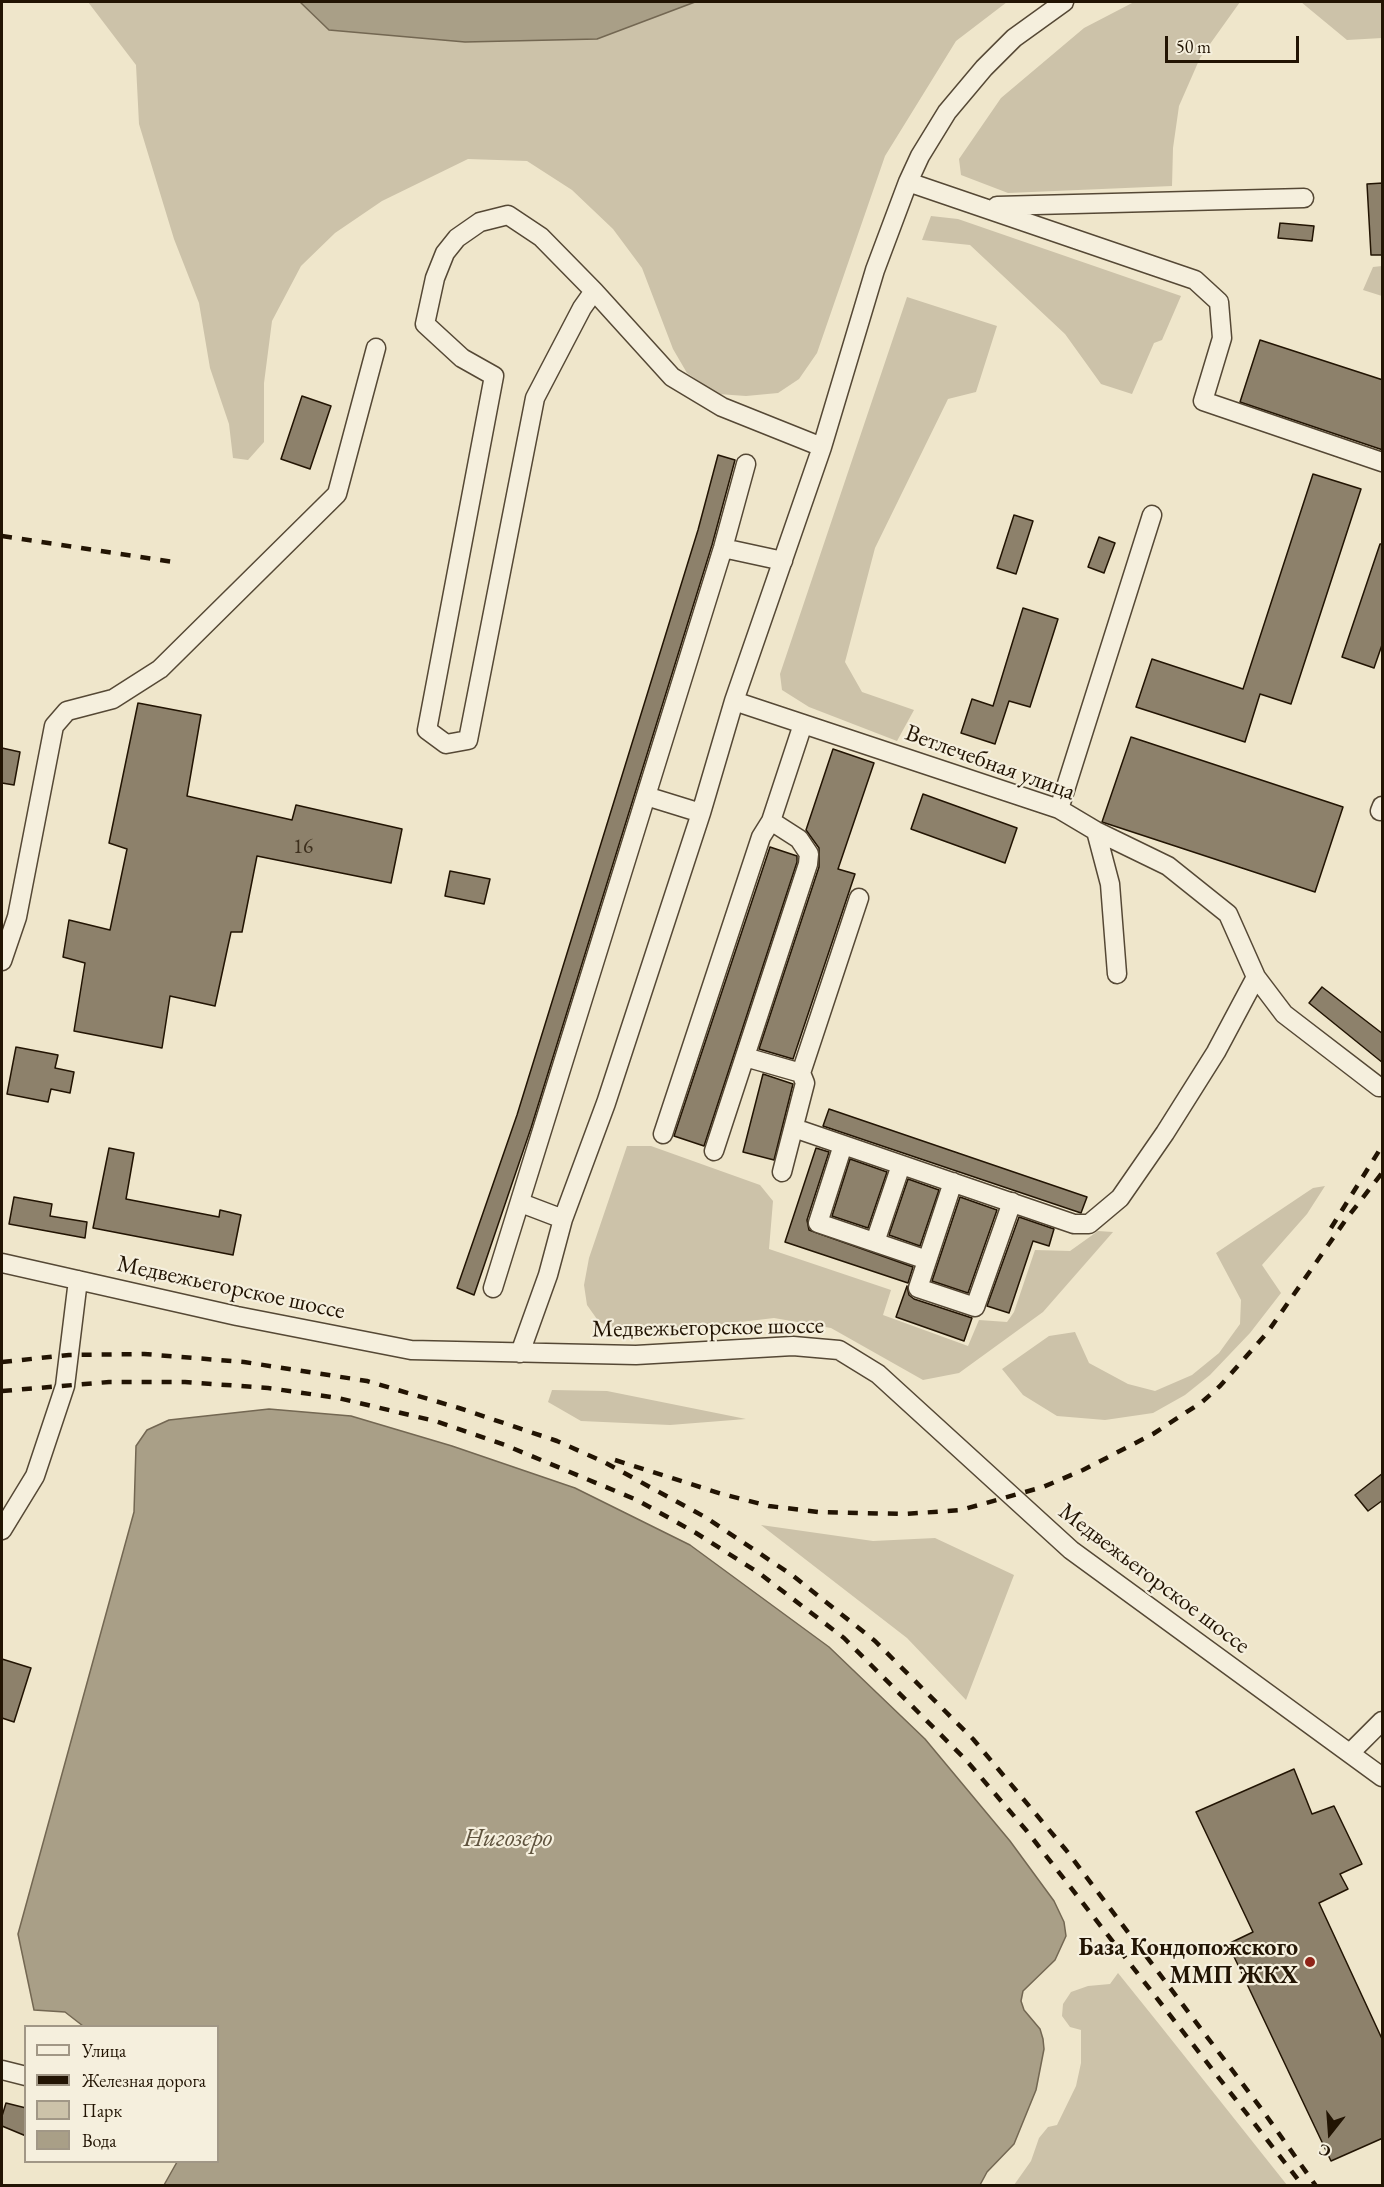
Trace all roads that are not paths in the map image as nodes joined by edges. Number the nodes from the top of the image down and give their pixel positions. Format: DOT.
graph roads {
  1 [pos="1064,2"];
  2 [pos="908,182"];
  3 [pos="1304,198"];
  4 [pos="985,207"];
  5 [pos="594,291"];
  6 [pos="376,348"];
  7 [pos="822,447"];
  8 [pos="1383,462"];
  9 [pos="746,464"];
  10 [pos="1152,515"];
  11 [pos="723,548"];
  12 [pos="783,561"];
  13 [pos="734,701"];
  14 [pos="803,723"];
  15 [pos="646,796"];
  16 [pos="1059,809"];
  17 [pos="701,813"];
  18 [pos="771,821"];
  19 [pos="1096,831"];
  20 [pos="859,898"];
  21 [pos="2,961"];
  22 [pos="1117,974"];
  23 [pos="1256,977"];
  24 [pos="745,1057"];
  25 [pos="801,1073"];
  26 [pos="1379,1086"];
  27 [pos="794,1128"];
  28 [pos="663,1134"];
  29 [pos="843,1145"];
  30 [pos="714,1151"];
  31 [pos="901,1164"];
  32 [pos="783,1172"];
  33 [pos="953,1182"];
  34 [pos="1012,1202"];
  35 [pos="521,1203"];
  36 [pos="563,1219"];
  37 [pos="875,1242"];
  38 [pos="927,1260"];
  39 [pos="2,1263"];
  40 [pos="78,1280"];
  41 [pos="493,1288"];
  42 [pos="520,1353"];
  43 [pos="2,1530"];
  44 [pos="1383,1721"];
  45 [pos="1352,1752"];
  46 [pos="1383,1777"];
  47 [pos="2,2070"];
  48 [pos="24,2076"];
  1 -- 2 [label="street"];
  2 -- 4 [label="street"];
  2 -- 7 [label="street"];
  3 -- 4 [label="street"];
  4 -- 8 [label="street"];
  5 -- 5 [label="street"];
  5 -- 7 [label="street"];
  6 -- 21 [label="street"];
  7 -- 12 [label="street"];
  9 -- 11 [label="street"];
  10 -- 16 [label="street"];
  11 -- 12 [label="street"];
  11 -- 15 [label="street"];
  12 -- 13 [label="street"];
  13 -- 14 [label="street, Ветлечебная улица"];
  13 -- 17 [label="street"];
  14 -- 16 [label="street, Ветлечебная улица"];
  14 -- 18 [label="street"];
  15 -- 17 [label="street"];
  15 -- 35 [label="street"];
  16 -- 19 [label="street, Ветлечебная улица"];
  17 -- 36 [label="street"];
  18 -- 24 [label="street"];
  18 -- 28 [label="street"];
  19 -- 22 [label="street"];
  19 -- 23 [label="street, Ветлечебная улица"];
  20 -- 25 [label="street"];
  23 -- 26 [label="street, Ветлечебная улица"];
  23 -- 34 [label="street"];
  24 -- 25 [label="street"];
  24 -- 30 [label="street"];
  25 -- 27 [label="street"];
  27 -- 29 [label="street"];
  27 -- 32 [label="street"];
  29 -- 31 [label="street"];
  29 -- 37 [label="street"];
  31 -- 33 [label="street"];
  31 -- 37 [label="street"];
  33 -- 34 [label="street"];
  33 -- 38 [label="street"];
  34 -- 38 [label="street"];
  35 -- 36 [label="street"];
  35 -- 41 [label="street"];
  36 -- 42 [label="street"];
  37 -- 38 [label="street"];
  39 -- 40 [label="street, Медвежьегорское шоссе"];
  40 -- 42 [label="street, Медвежьегорское шоссе"];
  40 -- 43 [label="street"];
  42 -- 45 [label="street, Медвежьегорское шоссе"];
  44 -- 45 [label="street"];
  45 -- 46 [label="street, Медвежьегорское шоссе"];
  47 -- 48 [label="street"];
}
